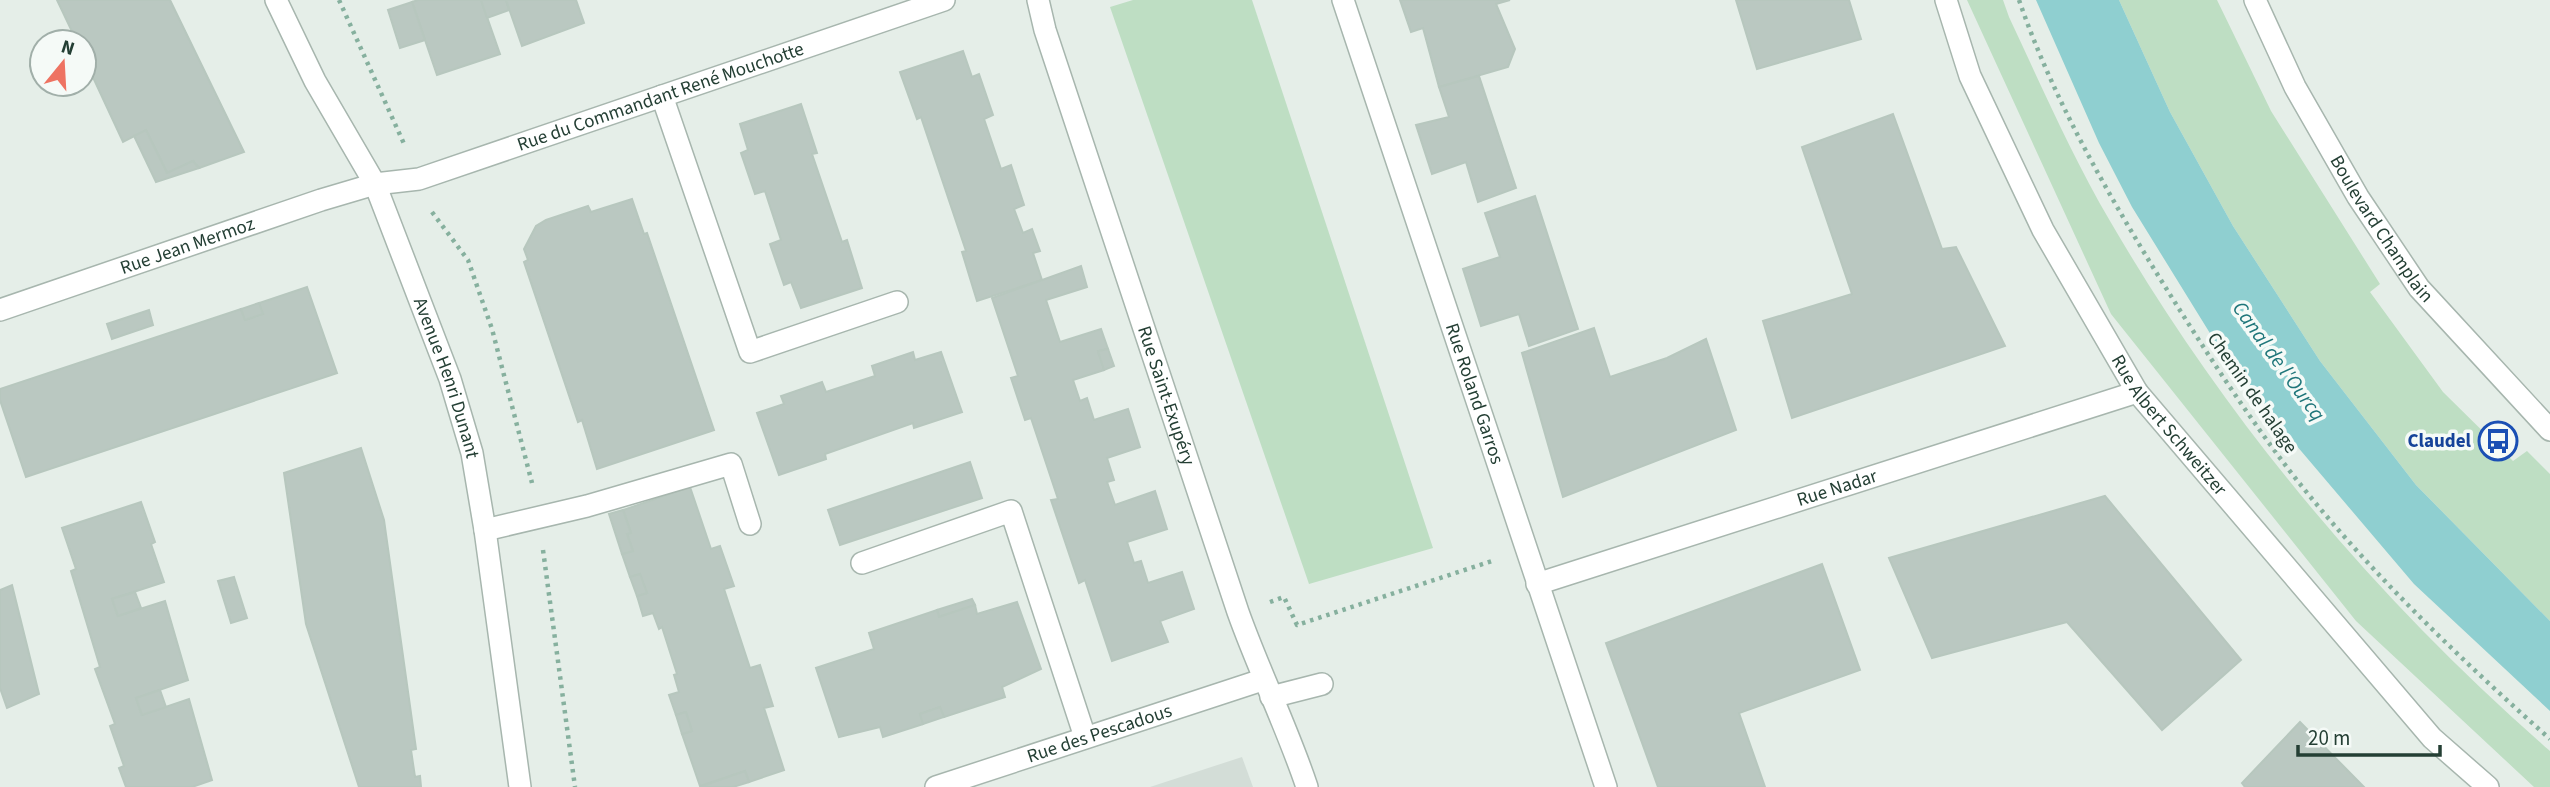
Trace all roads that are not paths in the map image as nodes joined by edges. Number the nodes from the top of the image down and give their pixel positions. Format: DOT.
graph roads {
  1 [pos="276,0"];
  2 [pos="944,0"];
  3 [pos="1038,0"];
  4 [pos="1343,0"];
  5 [pos="1946,0"];
  6 [pos="2255,0"];
  7 [pos="662,96"];
  8 [pos="374,184"];
  9 [pos="897,302"];
  10 [pos="0,310"];
  11 [pos="2137,392"];
  12 [pos="2550,430"];
  13 [pos="750,524"];
  14 [pos="485,530"];
  15 [pos="862,563"];
  16 [pos="1537,584"];
  17 [pos="1322,684"];
  18 [pos="1267,689"];
  19 [pos="1085,737"];
  20 [pos="520,787"];
  21 [pos="936,787"];
  22 [pos="1307,787"];
  23 [pos="1606,787"];
  24 [pos="2488,787"];
  1 -- 8 [label="street, Avenue Henri Dunant"];
  2 -- 7 [label="street, Rue du Commandant René Mouchotte"];
  3 -- 18 [label="street, Rue Saint-Exupéry"];
  4 -- 16 [label="street, Rue Roland Garros"];
  5 -- 11 [label="street, Rue Albert Schweitzer"];
  6 -- 12 [label="street, Boulevard Champlain"];
  7 -- 8 [label="street, Rue du Commandant René Mouchotte"];
  7 -- 9 [label="street"];
  8 -- 10 [label="street, Rue Jean Mermoz"];
  8 -- 14 [label="street, Avenue Henri Dunant"];
  11 -- 16 [label="street, Rue Nadar"];
  11 -- 24 [label="street, Rue Albert Schweitzer"];
  13 -- 14 [label="street"];
  14 -- 20 [label="street, Avenue Henri Dunant"];
  15 -- 19 [label="street"];
  16 -- 23 [label="street, Rue Roland Garros"];
  17 -- 18 [label="street, Rue des Pescadous"];
  18 -- 19 [label="street, Rue des Pescadous"];
  18 -- 22 [label="street, Rue Saint-Exupéry"];
  19 -- 21 [label="street, Rue des Pescadous"];
}
